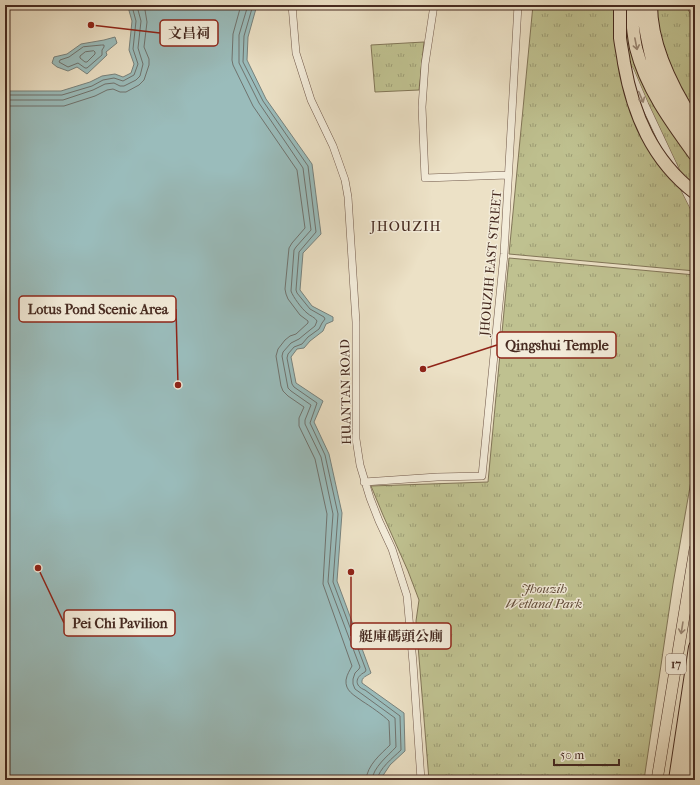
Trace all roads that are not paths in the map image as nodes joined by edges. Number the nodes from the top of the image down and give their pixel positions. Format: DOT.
graph roads {
  1 [pos="292,5"];
  2 [pos="434,5"];
  3 [pos="518,5"];
  4 [pos="621,5"];
  5 [pos="631,5"];
  6 [pos="642,5"];
  7 [pos="651,5"];
  8 [pos="673,83"];
  9 [pos="695,110"];
  10 [pos="695,123"];
  11 [pos="695,140"];
  12 [pos="695,155"];
  13 [pos="508,175"];
  14 [pos="695,193"];
  15 [pos="695,210"];
  16 [pos="364,482"];
  17 [pos="695,548"];
  18 [pos="695,647"];
  19 [pos="695,719"];
  20 [pos="421,780"];
  21 [pos="657,780"];
  22 [pos="675,780"];
  23 [pos="685,780"];
  1 -- 16 [label="street, HUANTAN ROAD"];
  2 -- 13 [label="street"];
  3 -- 13 [label="street, JHOUZIH EAST STREET"];
  4 -- 14 [label="highway, bridge"];
  4 -- 15 [label="street, one-way"];
  5 -- 12 [label="highway, one-way"];
  6 -- 11 [label="highway"];
  7 -- 8 [label="highway"];
  8 -- 9 [label="highway"];
  8 -- 10 [label="highway"];
  13 -- 16 [label="street, JHOUZIH EAST STREET"];
  16 -- 20 [label="street, HUANTAN ROAD"];
  17 -- 21 [label="main road, 17, one-way"];
  18 -- 22 [label="highway"];
  19 -- 23 [label="highway"];
}
